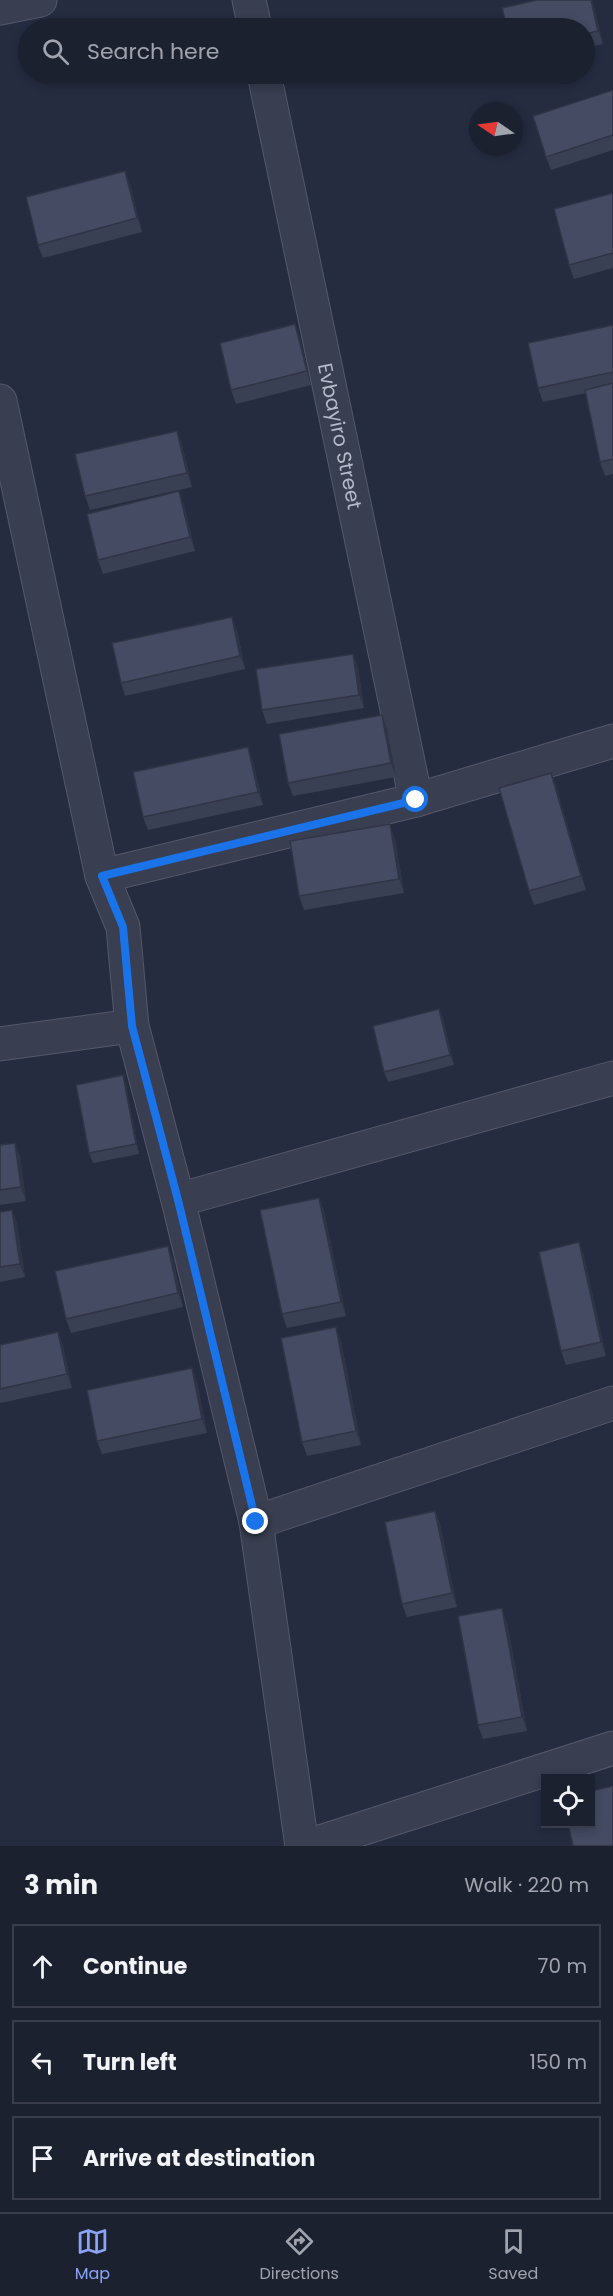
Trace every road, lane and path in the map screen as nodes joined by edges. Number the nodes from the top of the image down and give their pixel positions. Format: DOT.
graph roads {
  1 [pos="40,0"];
  2 [pos="249,0"];
  3 [pos="0,8"];
  4 [pos="253,18"];
  5 [pos="266,84"];
  6 [pos="0,401"];
  7 [pos="613,741"];
  8 [pos="416,800"];
  9 [pos="102,876"];
  10 [pos="132,1026"];
  11 [pos="0,1044"];
  12 [pos="613,1078"];
  13 [pos="178,1200"];
  14 [pos="613,1403"];
  15 [pos="256,1522"];
  16 [pos="613,1748"];
  17 [pos="302,1846"];
  18 [pos="308,1846"];
  1 -- 3 [label="street"];
  2 -- 4 [label="street"];
  5 -- 8 [label="street, Evbayiro Street"];
  6 -- 9 [label="street"];
  7 -- 8 [label="street"];
  8 -- 9 [label="street"];
  9 -- 10 [label="street"];
  10 -- 11 [label="street"];
  10 -- 13 [label="street"];
  12 -- 13 [label="street"];
  13 -- 15 [label="street"];
  14 -- 15 [label="street"];
  15 -- 17 [label="street"];
  16 -- 18 [label="street"];
}
